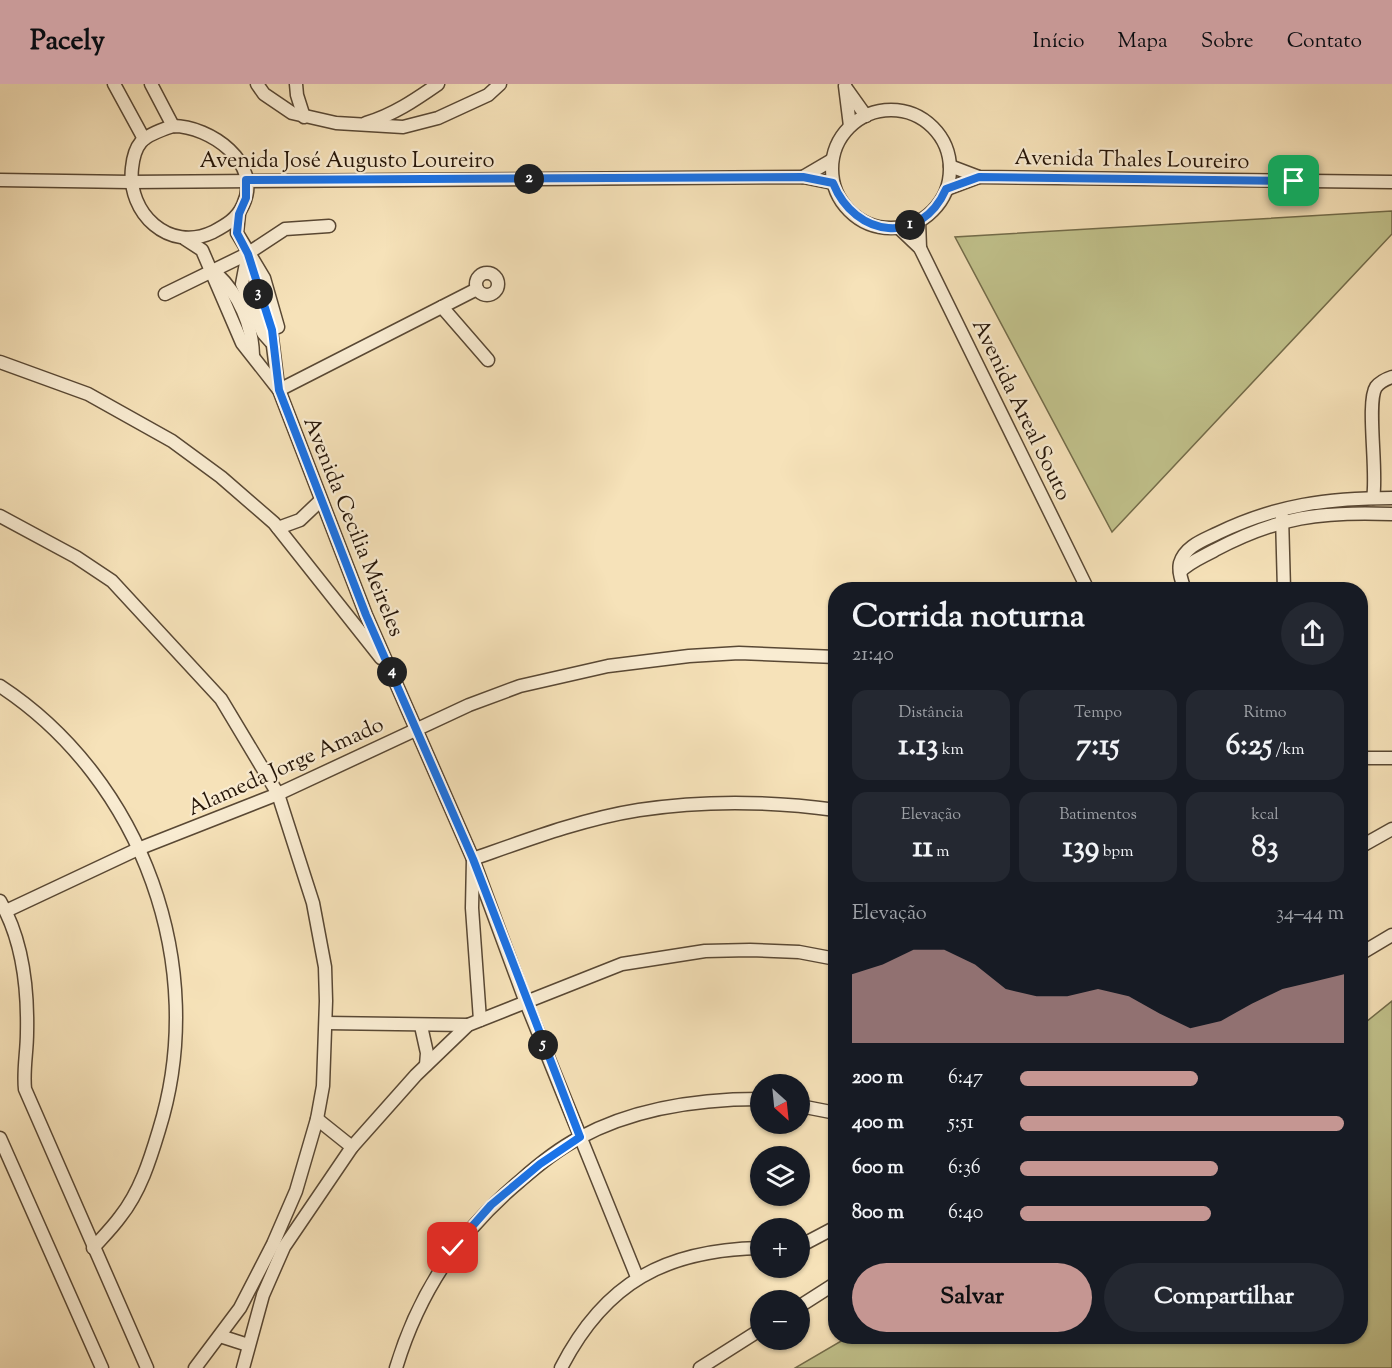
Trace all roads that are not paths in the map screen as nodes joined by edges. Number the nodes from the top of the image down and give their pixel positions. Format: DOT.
graph roads {
  1 [pos="114,84"];
  2 [pos="257,84"];
  3 [pos="296,84"];
  4 [pos="438,84"];
  5 [pos="500,84"];
  6 [pos="845,85"];
  7 [pos="156,86"];
  8 [pos="866,116"];
  9 [pos="304,117"];
  10 [pos="364,124"];
  11 [pos="174,126"];
  12 [pos="850,126"];
  13 [pos="144,139"];
  14 [pos="832,160"];
  15 [pos="950,166"];
  16 [pos="803,177"];
  17 [pos="979,177"];
  18 [pos="0,180"];
  19 [pos="246,180"];
  20 [pos="130,182"];
  21 [pos="1392,182"];
  22 [pos="833,183"];
  23 [pos="946,189"];
  24 [pos="239,214"];
  25 [pos="919,221"];
  26 [pos="329,226"];
  27 [pos="899,228"];
  28 [pos="184,239"];
  29 [pos="920,248"];
  30 [pos="248,254"];
  31 [pos="213,272"];
  32 [pos="477,289"];
  33 [pos="165,294"];
  34 [pos="244,301"];
  35 [pos="442,306"];
  36 [pos="271,342"];
  37 [pos="488,360"];
  38 [pos="0,362"];
  39 [pos="1392,378"];
  40 [pos="279,390"];
  41 [pos="1373,498"];
  42 [pos="1392,498"];
  43 [pos="321,500"];
  44 [pos="1282,507"];
  45 [pos="1392,514"];
  46 [pos="0,516"];
  47 [pos="1283,521"];
  48 [pos="278,528"];
  49 [pos="1180,572"];
  50 [pos="1084,582"];
  51 [pos="1183,582"];
  52 [pos="1284,582"];
  53 [pos="828,657"];
  54 [pos="392,673"];
  55 [pos="0,686"];
  56 [pos="418,729"];
  57 [pos="1368,758"];
  58 [pos="1392,758"];
  59 [pos="278,794"];
  60 [pos="828,809"];
  61 [pos="1392,829"];
  62 [pos="1368,842"];
  63 [pos="138,849"];
  64 [pos="473,859"];
  65 [pos="3,906"];
  66 [pos="1392,935"];
  67 [pos="1368,949"];
  68 [pos="828,957"];
  69 [pos="525,1000"];
  70 [pos="480,1020"];
  71 [pos="326,1023"];
  72 [pos="468,1025"];
  73 [pos="421,1026"];
  74 [pos="426,1065"];
  75 [pos="750,1099"];
  76 [pos="810,1108"];
  77 [pos="828,1111"];
  78 [pos="317,1119"];
  79 [pos="580,1137"];
  80 [pos="0,1138"];
  81 [pos="352,1147"];
  82 [pos="828,1231"];
  83 [pos="810,1241"];
  84 [pos="93,1248"];
  85 [pos="750,1249"];
  86 [pos="637,1277"];
  87 [pos="828,1288"];
  88 [pos="810,1300"];
  89 [pos="240,1308"];
  90 [pos="257,1314"];
  91 [pos="220,1336"];
  92 [pos="750,1336"];
  93 [pos="248,1345"];
  94 [pos="102,1368"];
  95 [pos="147,1368"];
  96 [pos="195,1368"];
  97 [pos="243,1368"];
  98 [pos="396,1368"];
  99 [pos="561,1368"];
  100 [pos="700,1368"];
  1 -- 13 [label="street"];
  2 -- 9 [label="street"];
  3 -- 9 [label="street"];
  4 -- 10 [label="street"];
  5 -- 10 [label="street"];
  6 -- 8 [label="street"];
  6 -- 12 [label="street"];
  7 -- 11 [label="street"];
  8 -- 12 [label="street"];
  8 -- 15 [label="street"];
  9 -- 10 [label="street"];
  11 -- 13 [label="street"];
  11 -- 19 [label="street"];
  12 -- 14 [label="street"];
  13 -- 20 [label="street"];
  14 -- 16 [label="street"];
  14 -- 22 [label="street"];
  15 -- 17 [label="street, Avenida Thales Loureiro"];
  15 -- 23 [label="street"];
  16 -- 19 [label="street, Avenida José Augusto Loureiro"];
  16 -- 22 [label="street, Avenida José Augusto Loureiro"];
  17 -- 21 [label="street, Avenida Thales Loureiro"];
  17 -- 23 [label="street, Avenida Thales Loureiro"];
  18 -- 20 [label="street, Avenida José Augusto Loureiro"];
  19 -- 20 [label="street, Avenida José Augusto Loureiro"];
  19 -- 24 [label="street"];
  20 -- 28 [label="street"];
  22 -- 27 [label="street"];
  23 -- 25 [label="street"];
  24 -- 28 [label="street"];
  24 -- 30 [label="street"];
  25 -- 27 [label="street"];
  25 -- 29 [label="street, Avenida Areal Souto"];
  26 -- 30 [label="street"];
  27 -- 29 [label="street, Avenida Areal Souto"];
  28 -- 31 [label="street"];
  29 -- 50 [label="street, Avenida Areal Souto"];
  30 -- 31 [label="street"];
  30 -- 34 [label="street"];
  30 -- 34 [label="street"];
  31 -- 33 [label="street"];
  31 -- 34 [label="street"];
  32 -- 35 [label="street"];
  34 -- 36 [label="street, Avenida Cecilia Meireles"];
  34 -- 36 [label="street, Avenida Cecilia Meireles"];
  34 -- 40 [label="street, Avenida Cecilia Meireles"];
  35 -- 37 [label="street"];
  35 -- 40 [label="street"];
  36 -- 40 [label="street, Avenida Cecilia Meireles"];
  38 -- 48 [label="street"];
  39 -- 41 [label="street"];
  40 -- 43 [label="street, Avenida Cecilia Meireles"];
  41 -- 42 [label="street"];
  41 -- 44 [label="street"];
  43 -- 48 [label="street"];
  43 -- 54 [label="street, Avenida Cecilia Meireles"];
  44 -- 47 [label="street"];
  44 -- 49 [label="street"];
  45 -- 47 [label="street"];
  46 -- 59 [label="street"];
  47 -- 49 [label="street"];
  47 -- 52 [label="street"];
  48 -- 54 [label="street"];
  49 -- 51 [label="street"];
  53 -- 56 [label="street, Alameda Jorge Amado"];
  54 -- 56 [label="street, Avenida Cecilia Meireles"];
  55 -- 63 [label="street"];
  56 -- 59 [label="street, Alameda Jorge Amado"];
  56 -- 64 [label="street, Avenida Cecilia Meireles"];
  57 -- 58 [label="street"];
  59 -- 63 [label="street, Alameda Jorge Amado"];
  59 -- 71 [label="street"];
  60 -- 64 [label="street"];
  61 -- 62 [label="street"];
  63 -- 65 [label="street, Alameda Jorge Amado"];
  63 -- 84 [label="street"];
  64 -- 69 [label="street, Avenida Cecilia Meireles"];
  64 -- 70 [label="street"];
  65 -- 84 [label="street"];
  66 -- 67 [label="street"];
  68 -- 69 [label="street"];
  69 -- 70 [label="street"];
  69 -- 79 [label="street, Avenida Cecilia Meireles"];
  70 -- 72 [label="street"];
  71 -- 73 [label="street"];
  71 -- 78 [label="street"];
  72 -- 73 [label="street"];
  72 -- 74 [label="street"];
  73 -- 74 [label="street"];
  74 -- 81 [label="street"];
  75 -- 79 [label="street"];
  76 -- 77 [label="street"];
  78 -- 81 [label="street"];
  78 -- 89 [label="street"];
  79 -- 86 [label="street, Avenida Cecilia Meireles"];
  79 -- 98 [label="street"];
  80 -- 94 [label="street"];
  81 -- 90 [label="street"];
  82 -- 83 [label="street"];
  84 -- 95 [label="street"];
  85 -- 86 [label="street"];
  86 -- 99 [label="street"];
  87 -- 88 [label="street"];
  89 -- 90 [label="street"];
  89 -- 91 [label="street"];
  90 -- 93 [label="street"];
  91 -- 93 [label="street"];
  91 -- 96 [label="street"];
  92 -- 100 [label="street"];
  93 -- 97 [label="street"];
}
